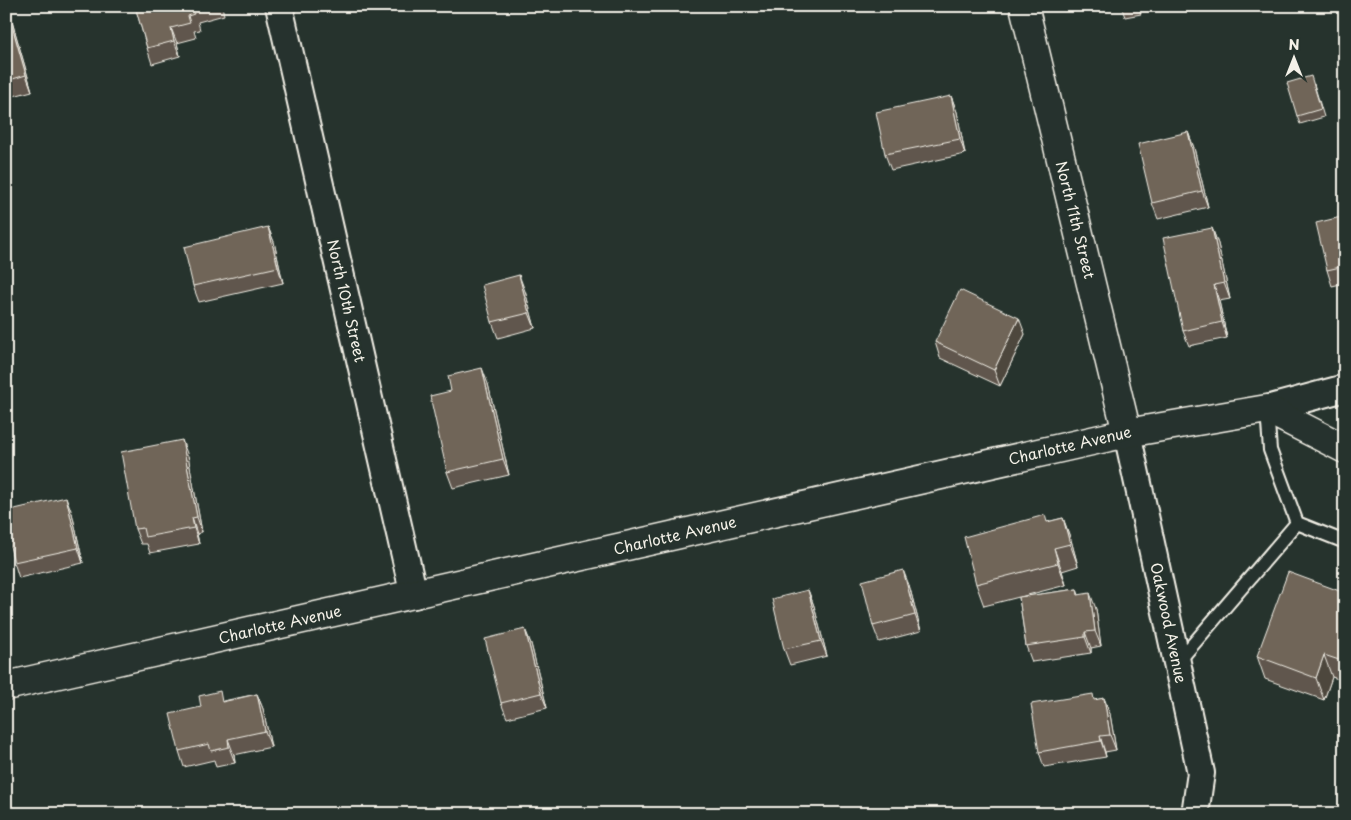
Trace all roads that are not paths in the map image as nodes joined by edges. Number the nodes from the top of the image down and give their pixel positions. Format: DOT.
graph roads {
  1 [pos="279,6"];
  2 [pos="1024,6"];
  3 [pos="1345,388"];
  4 [pos="1267,409"];
  5 [pos="1127,433"];
  6 [pos="1345,448"];
  7 [pos="1297,523"];
  8 [pos="1345,542"];
  9 [pos="414,595"];
  10 [pos="1177,663"];
  11 [pos="6,686"];
  12 [pos="1195,814"];
  1 -- 9 [label="street, North 10th Street"];
  2 -- 5 [label="street, North 11th Street"];
  3 -- 4 [label="street, Charlotte Avenue"];
  4 -- 5 [label="street, Charlotte Avenue"];
  4 -- 6 [label="street"];
  4 -- 7 [label="lane"];
  5 -- 9 [label="street, Charlotte Avenue"];
  5 -- 10 [label="street, Oakwood Avenue"];
  7 -- 8 [label="lane"];
  7 -- 10 [label="lane"];
  9 -- 11 [label="street, Charlotte Avenue"];
  10 -- 12 [label="street, Oakwood Avenue"];
}
